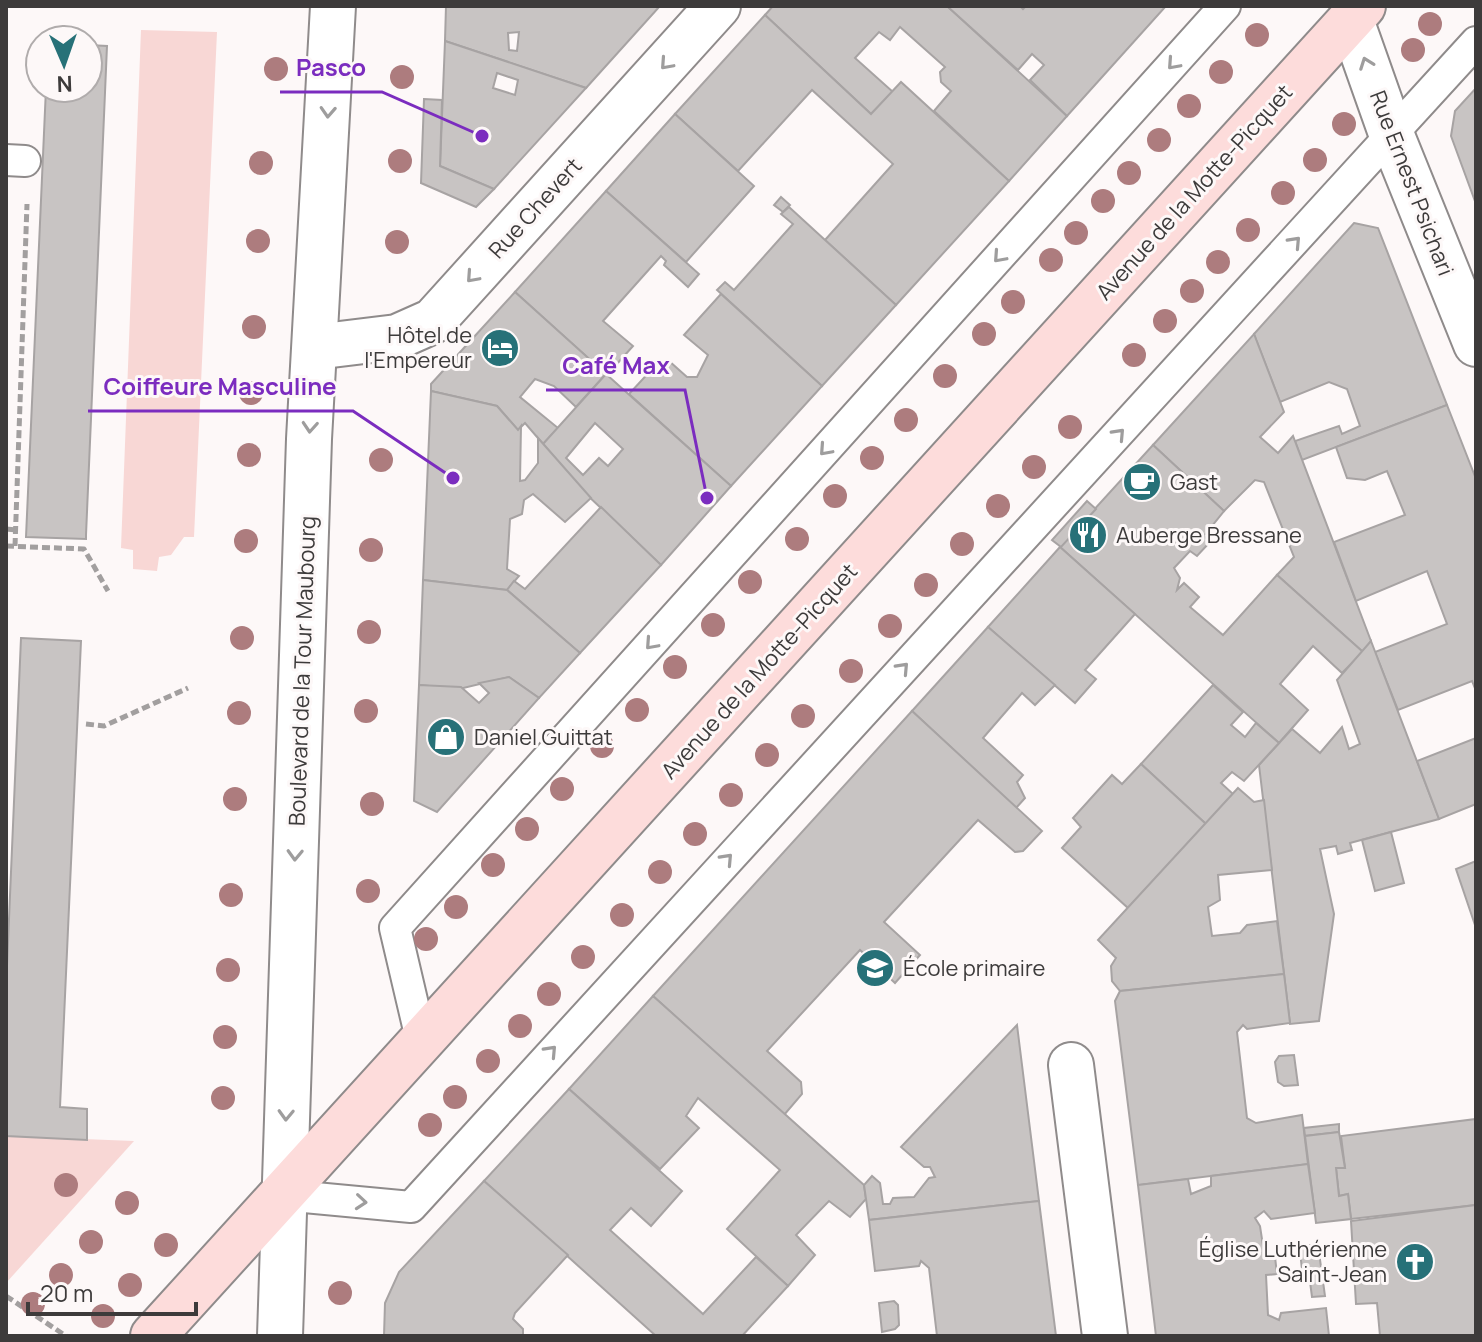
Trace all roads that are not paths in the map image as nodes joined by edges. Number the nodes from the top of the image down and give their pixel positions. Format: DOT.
graph roads {
  1 [pos="333,6"];
  2 [pos="718,6"];
  3 [pos="1225,6"];
  4 [pos="1357,13"];
  5 [pos="1476,42"];
  6 [pos="1392,136"];
  7 [pos="1476,344"];
  8 [pos="315,347"];
  9 [pos="422,1043"];
  10 [pos="1071,1065"];
  11 [pos="283,1195"];
  12 [pos="153,1336"];
  13 [pos="280,1336"];
  14 [pos="1105,1336"];
  1 -- 8 [label="street, Boulevard de la Tour Maubourg, one-way"];
  2 -- 8 [label="street, Rue Chevert, one-way"];
  3 -- 9 [label="lane, one-way"];
  6 -- 4 [label="street, Rue Ernest Psichari, one-way"];
  4 -- 9 [label="main road, Avenue de la Motte-Picquet"];
  5 -- 6 [label="lane"];
  6 -- 7 [label="street, Rue Ernest Psichari"];
  11 -- 6 [label="lane, one-way"];
  8 -- 11 [label="street, Boulevard de la Tour Maubourg, one-way"];
  9 -- 11 [label="main road, Avenue de la Motte-Picquet"];
  10 -- 14 [label="street"];
  11 -- 12 [label="main road, Avenue de la Motte-Picquet"];
  11 -- 13 [label="street, Boulevard de la Tour Maubourg"];
}
